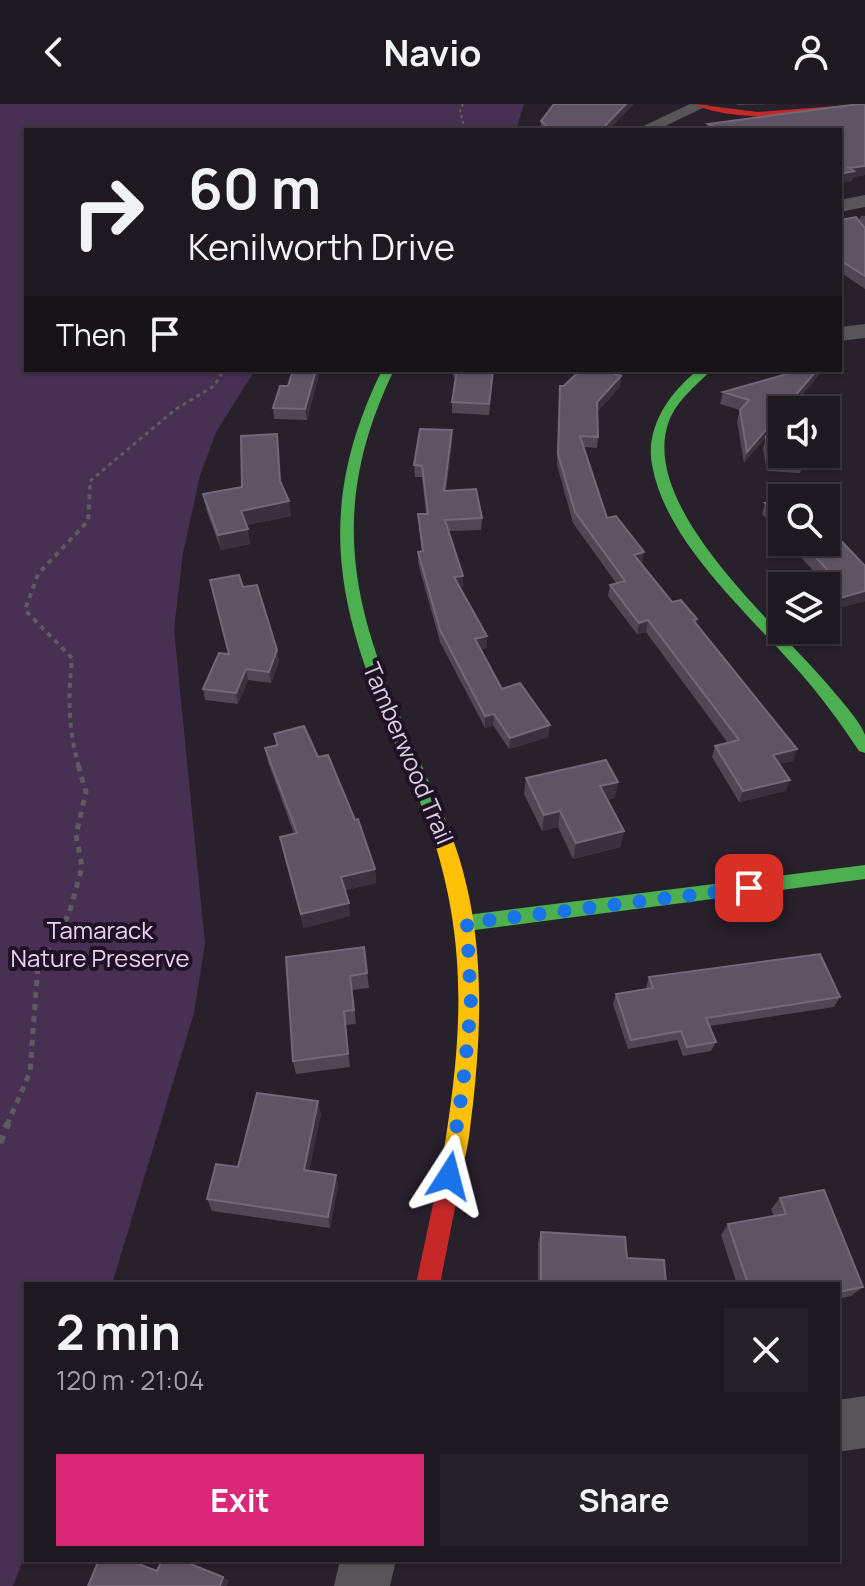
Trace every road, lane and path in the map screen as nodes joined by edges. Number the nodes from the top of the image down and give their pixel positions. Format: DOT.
graph roads {
  1 [pos="463,104"];
  2 [pos="858,104"];
  3 [pos="699,105"];
  4 [pos="464,128"];
  5 [pos="647,128"];
  6 [pos="865,201"];
  7 [pos="842,206"];
  8 [pos="865,331"];
  9 [pos="842,334"];
  10 [pos="223,372"];
  11 [pos="387,372"];
  12 [pos="702,372"];
  13 [pos="865,747"];
  14 [pos="865,872"];
  15 [pos="467,923"];
  16 [pos="0,1143"];
  17 [pos="428,1282"];
  18 [pos="865,1422"];
  19 [pos="840,1426"];
  20 [pos="368,1562"];
  21 [pos="362,1586"];
  1 -- 4 [label="path"];
  2 -- 3 [label="street"];
  3 -- 5 [label="street"];
  6 -- 7 [label="street"];
  8 -- 9 [label="street"];
  10 -- 16 [label="path"];
  11 -- 15 [label="street, Tamberwood Trail"];
  12 -- 13 [label="street"];
  14 -- 15 [label="street"];
  15 -- 17 [label="street, Tamberwood Trail"];
  18 -- 19 [label="street"];
  20 -- 21 [label="street"];
}
